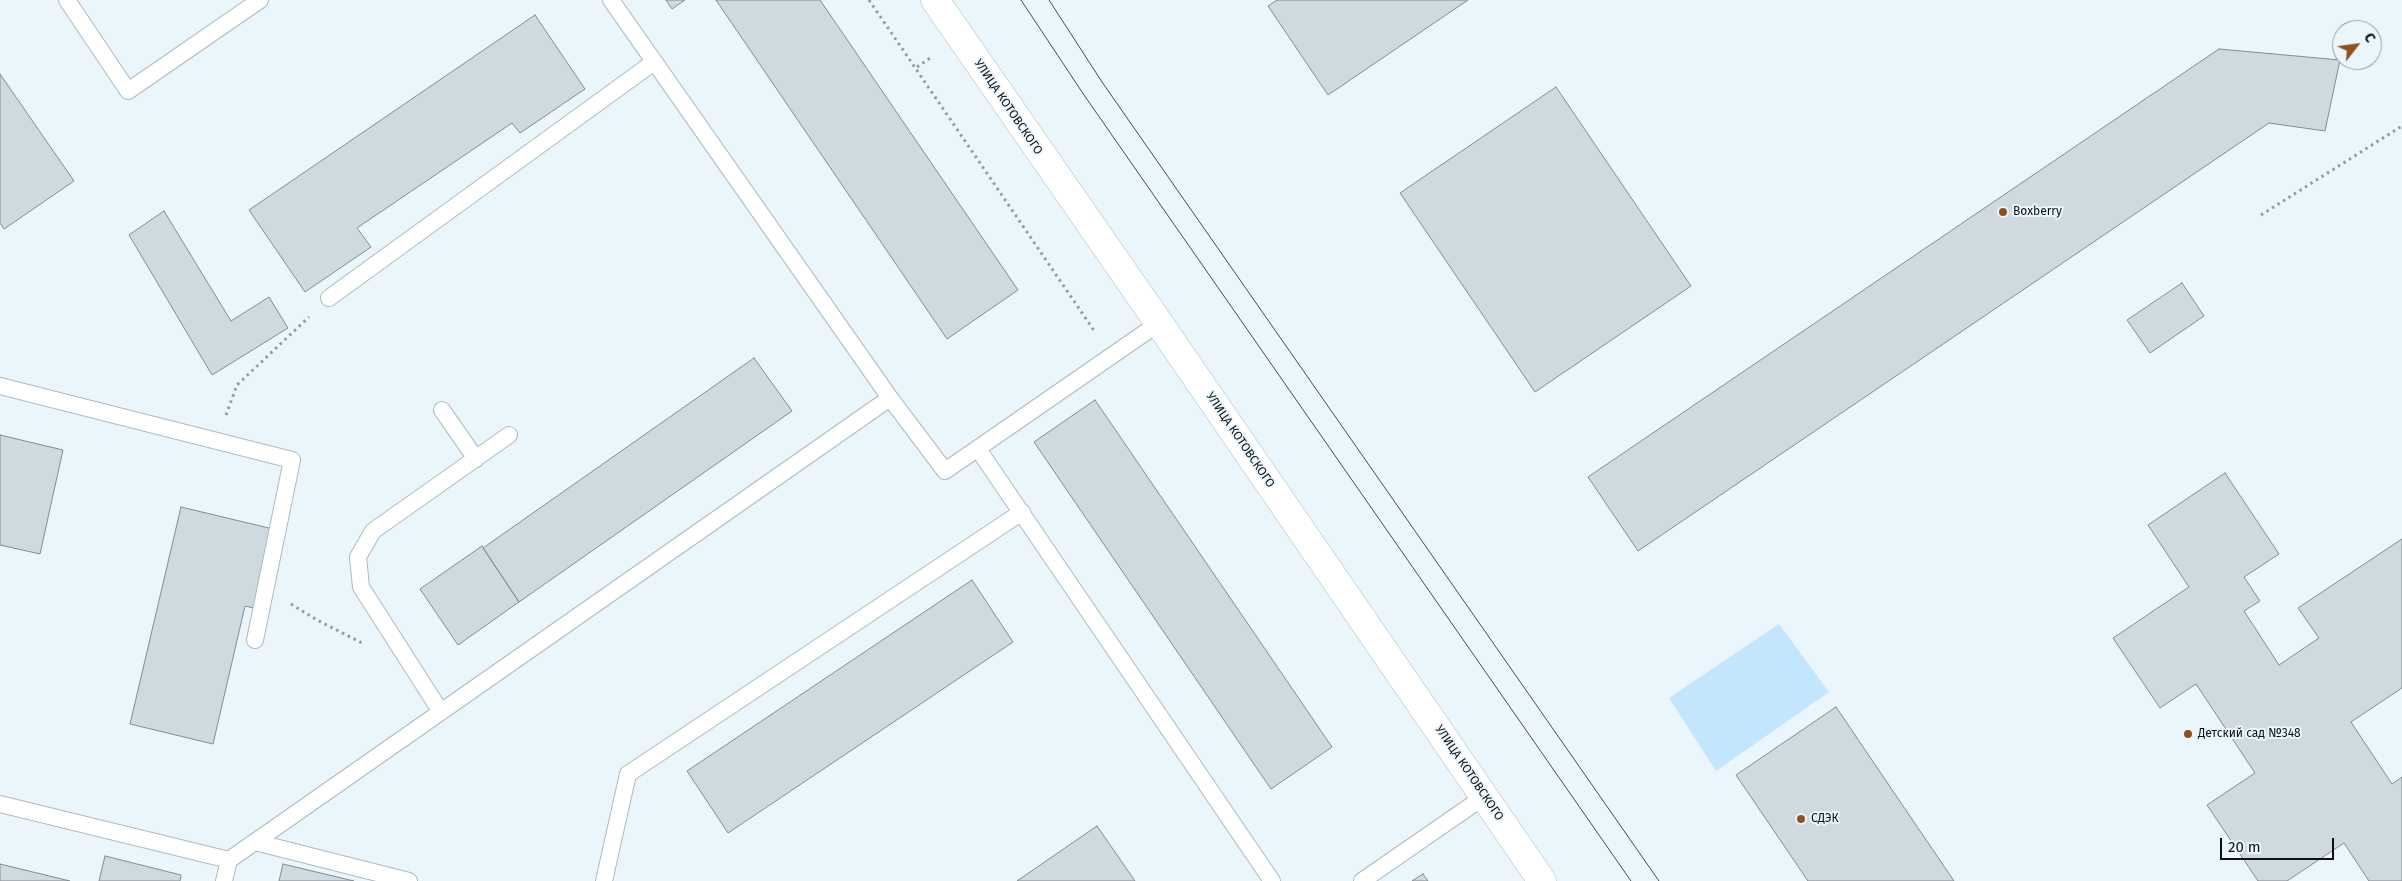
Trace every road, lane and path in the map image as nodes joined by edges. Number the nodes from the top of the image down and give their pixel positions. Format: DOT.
graph roads {
  1 [pos="67,0"];
  2 [pos="260,0"];
  3 [pos="611,0"];
  4 [pos="869,0"];
  5 [pos="935,0"];
  6 [pos="654,62"];
  7 [pos="2402,126"];
  8 [pos="2261,215"];
  9 [pos="330,298"];
  10 [pos="1160,322"];
  11 [pos="286,337"];
  12 [pos="1111,356"];
  13 [pos="0,386"];
  14 [pos="890,398"];
  15 [pos="442,410"];
  16 [pos="509,436"];
  17 [pos="216,441"];
  18 [pos="978,449"];
  19 [pos="476,459"];
  20 [pos="1022,512"];
  21 [pos="266,587"];
  22 [pos="255,640"];
  23 [pos="413,669"];
  24 [pos="441,712"];
  25 [pos="1485,796"];
  26 [pos="0,804"];
  27 [pos="255,842"];
  28 [pos="229,860"];
  29 [pos="224,881"];
  30 [pos="410,881"];
  31 [pos="604,881"];
  32 [pos="1272,881"];
  33 [pos="1362,881"];
  34 [pos="1542,881"];
  1 -- 2 [label="lane"];
  3 -- 6 [label="lane"];
  4 -- 12 [label="path"];
  5 -- 10 [label="main road, УЛИЦА КОТОВСКОГО"];
  6 -- 9 [label="lane"];
  6 -- 14 [label="lane"];
  7 -- 8 [label="path"];
  10 -- 12 [label="lane"];
  10 -- 25 [label="main road, УЛИЦА КОТОВСКОГО"];
  11 -- 17 [label="path"];
  12 -- 18 [label="lane"];
  13 -- 17 [label="lane"];
  14 -- 18 [label="lane"];
  14 -- 24 [label="lane"];
  15 -- 19 [label="lane"];
  16 -- 19 [label="lane"];
  17 -- 21 [label="lane"];
  18 -- 20 [label="lane"];
  19 -- 23 [label="lane"];
  20 -- 31 [label="lane"];
  20 -- 32 [label="lane"];
  21 -- 22 [label="lane"];
  21 -- 23 [label="path"];
  23 -- 24 [label="lane"];
  24 -- 27 [label="lane"];
  25 -- 33 [label="lane"];
  25 -- 34 [label="main road, УЛИЦА КОТОВСКОГО"];
  26 -- 28 [label="lane"];
  27 -- 28 [label="lane"];
  27 -- 30 [label="lane"];
  28 -- 29 [label="lane"];
}
